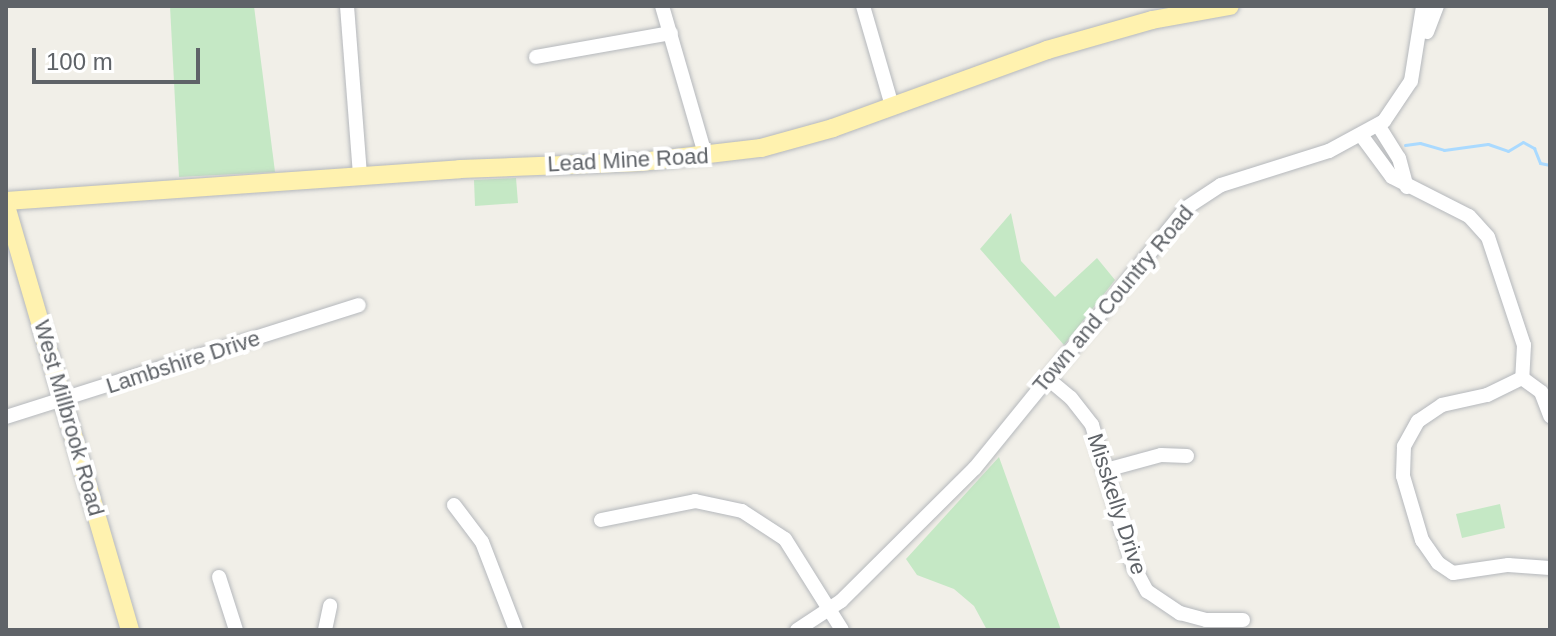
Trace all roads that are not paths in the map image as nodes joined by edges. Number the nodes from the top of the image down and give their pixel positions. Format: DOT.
graph roads {
  1 [pos="347,6"];
  2 [pos="662,6"];
  3 [pos="863,6"];
  4 [pos="1230,6"];
  5 [pos="1423,6"];
  6 [pos="1437,6"];
  7 [pos="671,33"];
  8 [pos="536,57"];
  9 [pos="1416,59"];
  10 [pos="892,106"];
  11 [pos="1378,125"];
  12 [pos="1361,135"];
  13 [pos="706,157"];
  14 [pos="360,176"];
  15 [pos="1407,187"];
  16 [pos="6,203"];
  17 [pos="359,305"];
  18 [pos="1047,378"];
  19 [pos="1522,378"];
  20 [pos="64,399"];
  21 [pos="1550,416"];
  22 [pos="6,417"];
  23 [pos="1187,456"];
  24 [pos="1106,470"];
  25 [pos="454,505"];
  26 [pos="601,520"];
  27 [pos="1550,568"];
  28 [pos="219,577"];
  29 [pos="330,606"];
  30 [pos="831,609"];
  31 [pos="1243,620"];
  32 [pos="130,630"];
  33 [pos="236,630"];
  34 [pos="325,630"];
  35 [pos="516,630"];
  36 [pos="797,630"];
  37 [pos="842,630"];
  1 -- 14 [label="street"];
  2 -- 7 [label="street"];
  3 -- 10 [label="street"];
  4 -- 10 [label="main road, Lead Mine Road"];
  5 -- 9 [label="street, Town and Country Road"];
  6 -- 9 [label="street"];
  7 -- 8 [label="street"];
  7 -- 13 [label="street"];
  9 -- 11 [label="street, Town and Country Road"];
  10 -- 13 [label="main road, Lead Mine Road"];
  11 -- 12 [label="street, Town and Country Road"];
  11 -- 15 [label="street"];
  12 -- 15 [label="street"];
  12 -- 18 [label="street, Town and Country Road"];
  13 -- 14 [label="main road, Lead Mine Road"];
  14 -- 16 [label="main road, Lead Mine Road"];
  15 -- 19 [label="street"];
  16 -- 20 [label="main road, West Millbrook Road"];
  17 -- 20 [label="street, Lambshire Drive"];
  18 -- 24 [label="street, Misskelly Drive"];
  18 -- 30 [label="street, Town and Country Road"];
  19 -- 21 [label="street"];
  19 -- 27 [label="street"];
  20 -- 22 [label="street, Lambshire Drive"];
  20 -- 32 [label="main road, West Millbrook Road"];
  23 -- 24 [label="street"];
  24 -- 31 [label="street, Misskelly Drive"];
  25 -- 35 [label="street"];
  26 -- 30 [label="street"];
  28 -- 33 [label="street"];
  29 -- 34 [label="street"];
  30 -- 36 [label="street, Town and Country Road"];
  30 -- 37 [label="street"];
}
